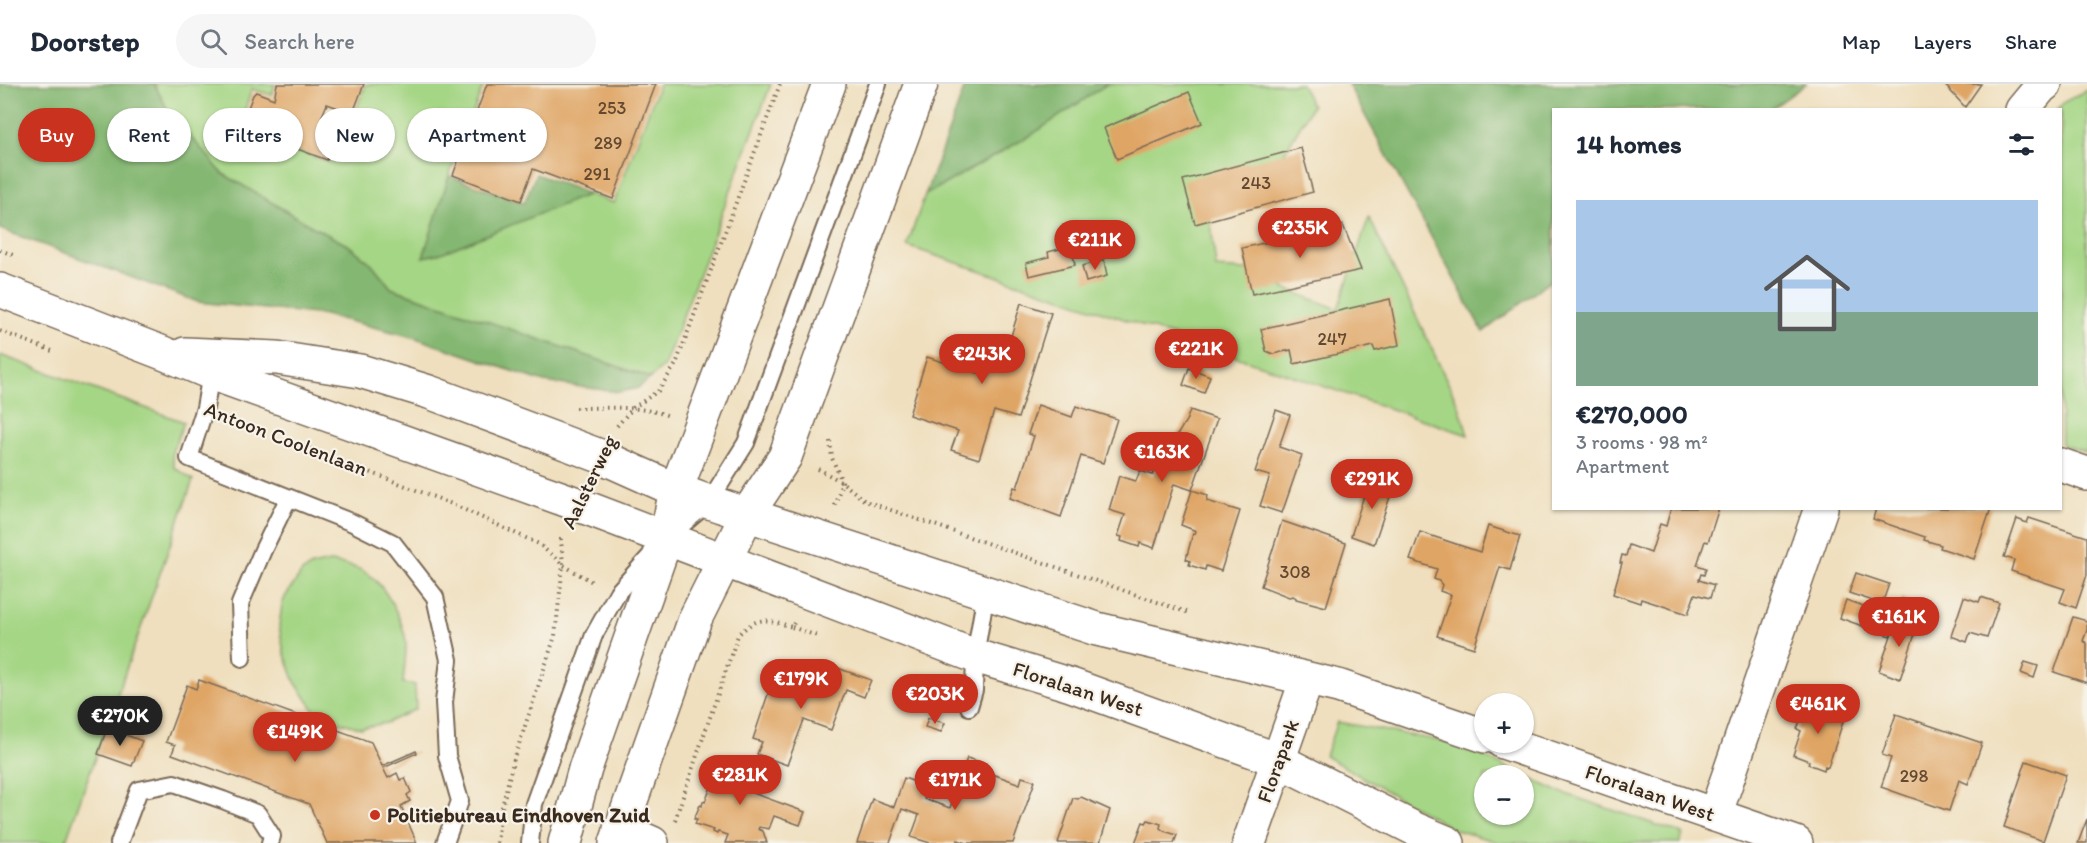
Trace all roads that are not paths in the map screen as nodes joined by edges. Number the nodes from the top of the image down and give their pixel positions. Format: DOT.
graph roads {
  1 [pos="829,84"];
  2 [pos="878,84"];
  3 [pos="921,84"];
  4 [pos="2045,84"];
  5 [pos="2024,108"];
  6 [pos="0,290"];
  7 [pos="163,353"];
  8 [pos="211,373"];
  9 [pos="2062,465"];
  10 [pos="2087,474"];
  11 [pos="676,490"];
  12 [pos="288,499"];
  13 [pos="709,501"];
  14 [pos="1820,510"];
  15 [pos="748,513"];
  16 [pos="666,538"];
  17 [pos="723,560"];
  18 [pos="986,592"];
  19 [pos="975,656"];
  20 [pos="242,658"];
  21 [pos="1308,679"];
  22 [pos="969,707"];
  23 [pos="1474,732"];
  24 [pos="1534,753"];
  25 [pos="1278,760"];
  26 [pos="1715,815"];
  27 [pos="663,832"];
  28 [pos="618,836"];
  29 [pos="118,843"];
  30 [pos="270,843"];
  31 [pos="445,843"];
  32 [pos="530,843"];
  33 [pos="565,843"];
  34 [pos="1249,843"];
  35 [pos="1448,843"];
  36 [pos="1796,843"];
  1 -- 11 [label="main road"];
  2 -- 13 [label="lane"];
  3 -- 15 [label="main road"];
  4 -- 5 [label="main road"];
  6 -- 7 [label="main road, Antoon Coolenlaan"];
  7 -- 8 [label="main road, Antoon Coolenlaan"];
  7 -- 11 [label="main road, Antoon Coolenlaan"];
  8 -- 12 [label="lane"];
  8 -- 16 [label="main road, Antoon Coolenlaan"];
  9 -- 10 [label="main road"];
  11 -- 13 [label="main road"];
  11 -- 16 [label="main road"];
  12 -- 20 [label="lane"];
  12 -- 31 [label="lane"];
  13 -- 15 [label="main road"];
  13 -- 16 [label="lane"];
  14 -- 26 [label="main road"];
  15 -- 17 [label="main road"];
  15 -- 18 [label="main road"];
  16 -- 17 [label="main road, Floralaan West"];
  16 -- 32 [label="lane"];
  16 -- 33 [label="main road"];
  17 -- 19 [label="main road, Floralaan West"];
  17 -- 28 [label="main road"];
  18 -- 19 [label="lane"];
  18 -- 21 [label="main road"];
  19 -- 22 [label="lane"];
  19 -- 25 [label="main road, Floralaan West"];
  21 -- 23 [label="main road"];
  21 -- 25 [label="main road, Florapark"];
  24 -- 26 [label="main road, Floralaan West"];
  25 -- 34 [label="main road, Florapark"];
  25 -- 35 [label="main road, Floralaan West"];
  26 -- 36 [label="main road, Floralaan West"];
  27 -- 28 [label="main road"];
  29 -- 30 [label="lane"];
}
